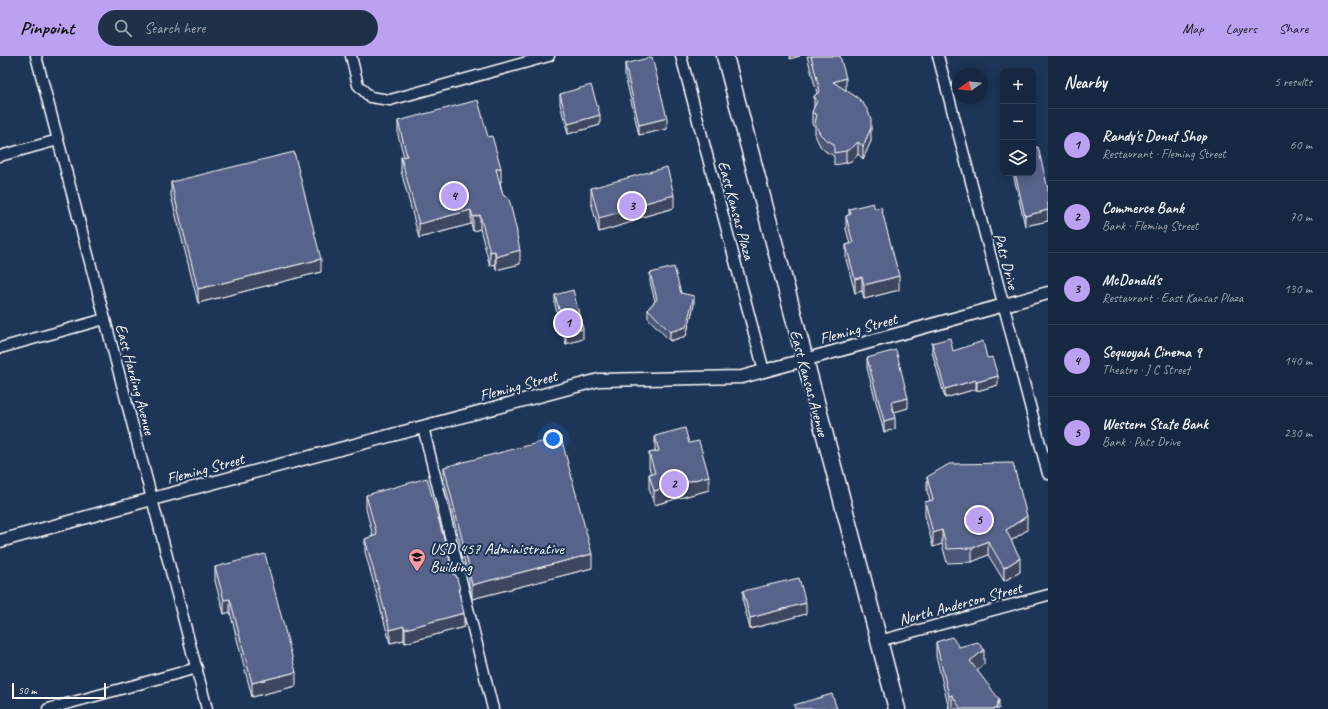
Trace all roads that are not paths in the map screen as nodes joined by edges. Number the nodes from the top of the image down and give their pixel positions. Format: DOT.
graph roads {
  1 [pos="36,56"];
  2 [pos="351,56"];
  3 [pos="549,56"];
  4 [pos="681,56"];
  5 [pos="725,56"];
  6 [pos="938,56"];
  7 [pos="58,140"];
  8 [pos="0,156"];
  9 [pos="1048,293"];
  10 [pos="1003,305"];
  11 [pos="105,318"];
  12 [pos="0,348"];
  13 [pos="804,359"];
  14 [pos="764,371"];
  15 [pos="423,427"];
  16 [pos="1048,474"];
  17 [pos="152,499"];
  18 [pos="0,541"];
  19 [pos="1048,595"];
  20 [pos="879,641"];
  21 [pos="197,668"];
  22 [pos="48,709"];
  23 [pos="207,709"];
  24 [pos="493,709"];
  25 [pos="897,709"];
  1 -- 7 [label="street, East Harding Avenue"];
  2 -- 3 [label="street"];
  4 -- 14 [label="street, East Kansas Plaza"];
  5 -- 13 [label="main road, East Kansas Avenue"];
  6 -- 10 [label="street, Pats Drive"];
  7 -- 8 [label="street"];
  7 -- 11 [label="street, East Harding Avenue"];
  9 -- 10 [label="street, Fleming Street"];
  10 -- 13 [label="street, Fleming Street"];
  10 -- 16 [label="street, Pats Drive"];
  11 -- 12 [label="street"];
  11 -- 17 [label="street, East Harding Avenue"];
  13 -- 14 [label="street, Fleming Street"];
  13 -- 20 [label="main road, East Kansas Avenue"];
  14 -- 15 [label="street, Fleming Street"];
  15 -- 17 [label="street, Fleming Street"];
  15 -- 24 [label="street"];
  17 -- 18 [label="street, Fleming Street"];
  17 -- 21 [label="street, East Harding Avenue"];
  19 -- 20 [label="street, North Anderson Street"];
  20 -- 25 [label="main road, East Kansas Avenue"];
  21 -- 22 [label="street"];
  21 -- 23 [label="street, East Harding Avenue"];
}
